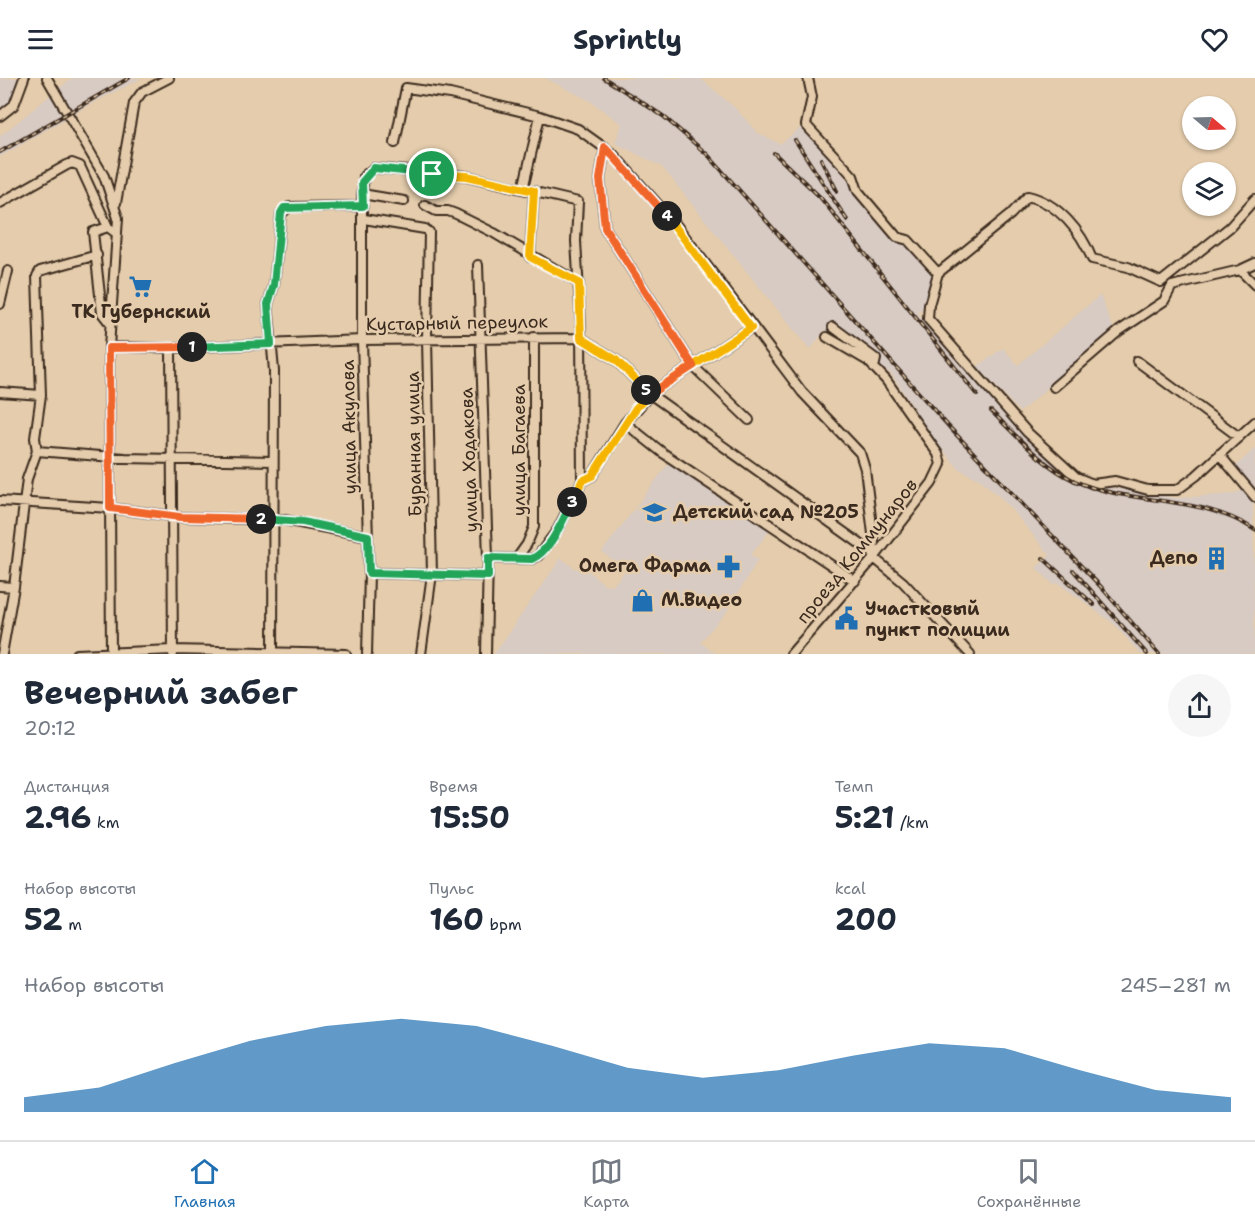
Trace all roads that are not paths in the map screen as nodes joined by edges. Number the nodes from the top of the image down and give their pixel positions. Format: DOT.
graph roads {
  1 [pos="24,78"];
  2 [pos="47,78"];
  3 [pos="169,78"];
  4 [pos="808,78"];
  5 [pos="0,116"];
  6 [pos="540,116"];
  7 [pos="395,143"];
  8 [pos="605,147"];
  9 [pos="523,189"];
  10 [pos="534,191"];
  11 [pos="362,194"];
  12 [pos="1255,199"];
  13 [pos="404,201"];
  14 [pos="0,203"];
  15 [pos="116,204"];
  16 [pos="425,205"];
  17 [pos="363,206"];
  18 [pos="364,219"];
  19 [pos="108,228"];
  20 [pos="116,233"];
  21 [pos="97,255"];
  22 [pos="530,257"];
  23 [pos="1255,263"];
  24 [pos="478,265"];
  25 [pos="1240,270"];
  26 [pos="8,271"];
  27 [pos="938,273"];
  28 [pos="1161,282"];
  29 [pos="579,283"];
  30 [pos="1255,285"];
  31 [pos="1172,286"];
  32 [pos="0,304"];
  33 [pos="109,322"];
  34 [pos="832,327"];
  35 [pos="751,328"];
  36 [pos="534,337"];
  37 [pos="827,337"];
  38 [pos="480,338"];
  39 [pos="581,338"];
  40 [pos="427,339"];
  41 [pos="362,340"];
  42 [pos="271,344"];
  43 [pos="109,348"];
  44 [pos="171,348"];
  45 [pos="1137,361"];
  46 [pos="693,366"];
  47 [pos="874,368"];
  48 [pos="1054,387"];
  49 [pos="0,392"];
  50 [pos="650,394"];
  51 [pos="41,395"];
  52 [pos="748,420"];
  53 [pos="1255,422"];
  54 [pos="625,423"];
  55 [pos="1239,438"];
  56 [pos="37,451"];
  57 [pos="1219,454"];
  58 [pos="110,456"];
  59 [pos="172,458"];
  60 [pos="273,461"];
  61 [pos="582,481"];
  62 [pos="1255,497"];
  63 [pos="0,501"];
  64 [pos="24,503"];
  65 [pos="110,508"];
  66 [pos="174,517"];
  67 [pos="273,520"];
  68 [pos="368,536"];
  69 [pos="874,556"];
  70 [pos="488,558"];
  71 [pos="517,558"];
  72 [pos="369,573"];
  73 [pos="432,574"];
  74 [pos="488,576"];
  75 [pos="855,581"];
  76 [pos="0,585"];
  77 [pos="14,586"];
  78 [pos="4,651"];
  79 [pos="173,652"];
  80 [pos="273,652"];
  81 [pos="111,653"];
  82 [pos="77,654"];
  83 [pos="346,654"];
  84 [pos="368,654"];
  85 [pos="421,654"];
  86 [pos="486,654"];
  87 [pos="791,654"];
  88 [pos="970,654"];
  1 -- 5 [label="street"];
  2 -- 15 [label="street"];
  3 -- 15 [label="street"];
  4 -- 27 [label="street"];
  6 -- 7 [label="street"];
  6 -- 8 [label="street"];
  6 -- 9 [label="street"];
  8 -- 35 [label="street"];
  8 -- 46 [label="street"];
  9 -- 10 [label="street"];
  9 -- 11 [label="street, улица Акулова"];
  10 -- 22 [label="street"];
  10 -- 29 [label="street"];
  11 -- 13 [label="street"];
  11 -- 17 [label="street, улица Акулова"];
  12 -- 28 [label="street"];
  14 -- 19 [label="street"];
  15 -- 20 [label="street"];
  16 -- 22 [label="street"];
  17 -- 18 [label="street, улица Акулова"];
  17 -- 42 [label="street"];
  18 -- 40 [label="street, Буранная улица"];
  18 -- 41 [label="street, улица Акулова"];
  19 -- 20 [label="street"];
  19 -- 21 [label="street"];
  20 -- 33 [label="street"];
  21 -- 33 [label="street"];
  21 -- 51 [label="street"];
  22 -- 29 [label="street"];
  23 -- 25 [label="street"];
  24 -- 38 [label="street, улица Ходакова"];
  25 -- 30 [label="street"];
  25 -- 31 [label="street"];
  26 -- 32 [label="street"];
  27 -- 28 [label="street"];
  27 -- 57 [label="street"];
  28 -- 31 [label="street"];
  29 -- 39 [label="street"];
  31 -- 48 [label="street"];
  33 -- 43 [label="street"];
  34 -- 47 [label="street"];
  35 -- 46 [label="street"];
  35 -- 69 [label="street"];
  36 -- 38 [label="street, Кустарный переулок"];
  36 -- 39 [label="street, Кустарный переулок"];
  36 -- 71 [label="street, улица Багаева"];
  37 -- 47 [label="street"];
  38 -- 40 [label="street, Кустарный переулок"];
  38 -- 70 [label="street, улица Ходакова"];
  39 -- 50 [label="street"];
  39 -- 61 [label="street"];
  40 -- 41 [label="street, Кустарный переулок"];
  40 -- 73 [label="street, Буранная улица"];
  41 -- 42 [label="street, Кустарный переулок"];
  41 -- 68 [label="street, улица Акулова"];
  42 -- 44 [label="street, Кустарный переулок"];
  42 -- 60 [label="street"];
  43 -- 44 [label="street, Кустарный переулок"];
  43 -- 58 [label="street"];
  44 -- 59 [label="street"];
  45 -- 55 [label="street"];
  46 -- 50 [label="street"];
  46 -- 52 [label="street"];
  47 -- 69 [label="street, проезд Коммунаров"];
  49 -- 51 [label="street"];
  50 -- 54 [label="street"];
  50 -- 69 [label="street"];
  51 -- 56 [label="street"];
  53 -- 55 [label="street"];
  54 -- 61 [label="street"];
  54 -- 75 [label="street"];
  55 -- 57 [label="street"];
  56 -- 58 [label="street"];
  56 -- 64 [label="street"];
  57 -- 62 [label="street"];
  58 -- 59 [label="street"];
  58 -- 65 [label="street"];
  59 -- 60 [label="street"];
  59 -- 66 [label="street"];
  60 -- 67 [label="street"];
  61 -- 71 [label="street"];
  63 -- 64 [label="street"];
  64 -- 65 [label="street"];
  64 -- 77 [label="street"];
  65 -- 66 [label="street"];
  65 -- 81 [label="street"];
  66 -- 67 [label="street"];
  66 -- 79 [label="street"];
  67 -- 68 [label="street"];
  67 -- 80 [label="street"];
  68 -- 72 [label="street, улица Акулова"];
  69 -- 75 [label="street, проезд Коммунаров"];
  69 -- 88 [label="street"];
  70 -- 71 [label="street"];
  70 -- 74 [label="street, улица Ходакова"];
  72 -- 73 [label="street"];
  72 -- 84 [label="street, улица Акулова"];
  73 -- 74 [label="street"];
  73 -- 85 [label="street, Буранная улица"];
  74 -- 86 [label="street, улица Ходакова"];
  75 -- 87 [label="street, проезд Коммунаров"];
  76 -- 77 [label="street"];
  77 -- 78 [label="street"];
  79 -- 80 [label="street"];
  79 -- 81 [label="street"];
  80 -- 83 [label="street"];
  81 -- 82 [label="street"];
}
